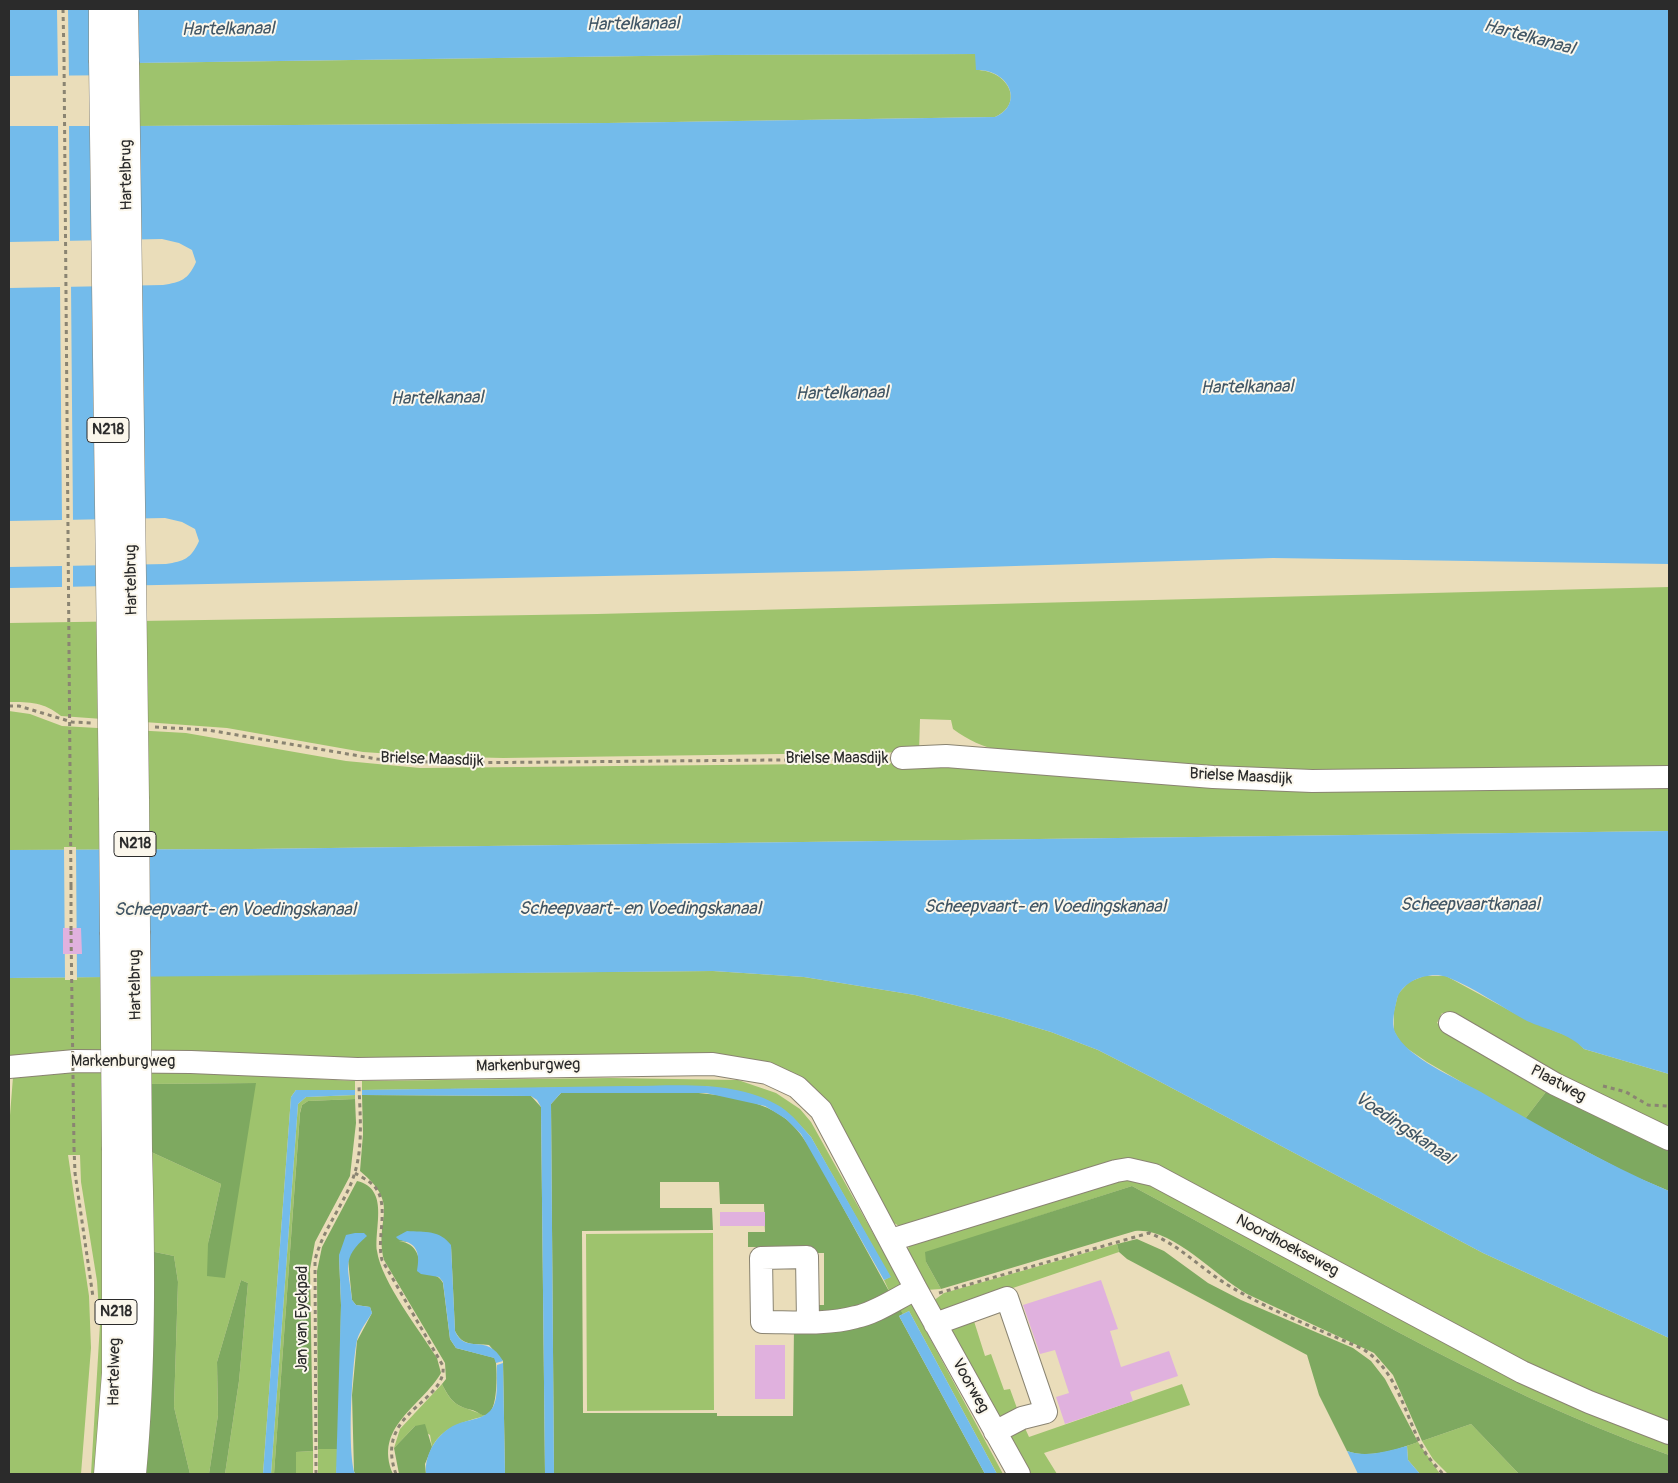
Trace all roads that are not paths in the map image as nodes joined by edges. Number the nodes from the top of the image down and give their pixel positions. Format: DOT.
graph roads {
  1 [pos="103,9"];
  2 [pos="124,9"];
  3 [pos="902,758"];
  4 [pos="1669,777"];
  5 [pos="1450,1024"];
  6 [pos="9,1067"];
  7 [pos="1669,1139"];
  8 [pos="127,1150"];
  9 [pos="891,1240"];
  10 [pos="918,1293"];
  11 [pos="808,1322"];
  12 [pos="935,1324"];
  13 [pos="995,1432"];
  14 [pos="1669,1433"];
  15 [pos="108,1474"];
  16 [pos="132,1474"];
  17 [pos="1019,1474"];
  1 -- 8 [label="main road, Hartelbrug / N218, bridge"];
  2 -- 8 [label="main road, Hartelbrug / N218, bridge"];
  3 -- 4 [label="street, Brielse Maasdijk"];
  5 -- 7 [label="street, Plaatweg"];
  6 -- 9 [label="street, Markenburgweg"];
  8 -- 15 [label="main road, Hartelweg / N218"];
  8 -- 16 [label="main road, Hartelweg / N218"];
  9 -- 10 [label="street, Markenburgweg"];
  9 -- 14 [label="street, Noordhoekseweg"];
  10 -- 11 [label="street"];
  10 -- 12 [label="street, Voorweg"];
  12 -- 13 [label="street, Voorweg"];
  12 -- 13 [label="street"];
  13 -- 17 [label="street, Voorweg"];
}
